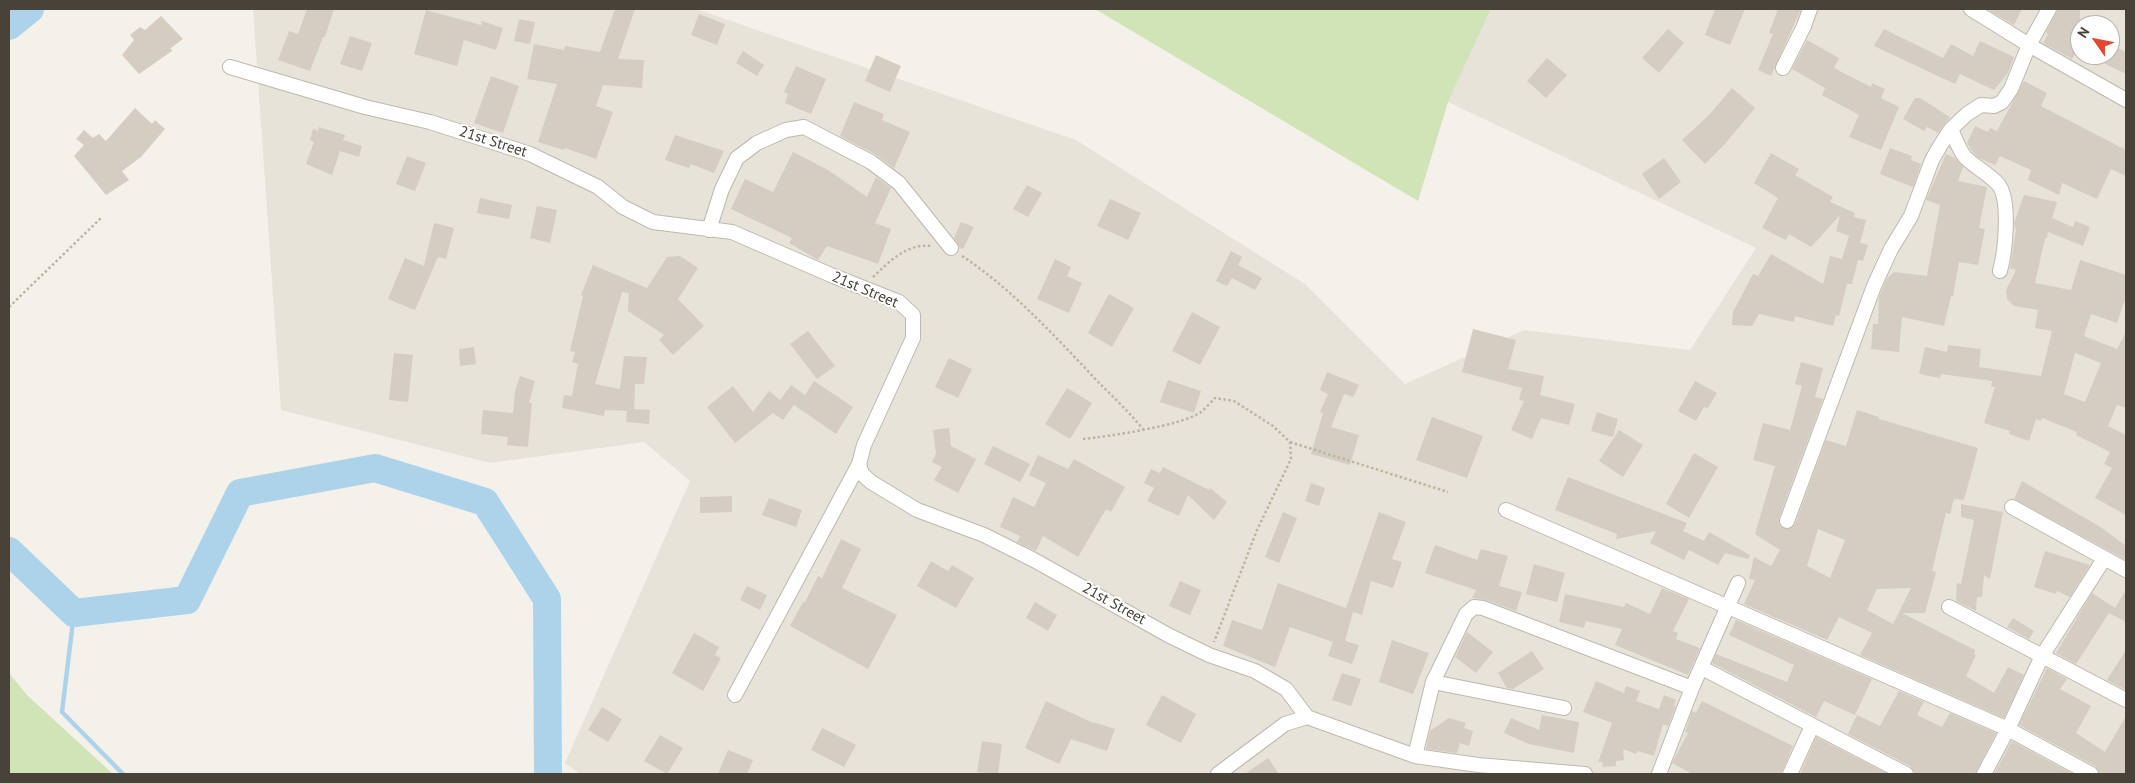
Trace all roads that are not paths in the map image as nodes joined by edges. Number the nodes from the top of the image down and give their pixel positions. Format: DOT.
graph roads {
  1 [pos="1810,9"];
  2 [pos="1971,9"];
  3 [pos="2049,9"];
  4 [pos="2030,45"];
  5 [pos="230,67"];
  6 [pos="1783,68"];
  7 [pos="2126,100"];
  8 [pos="1951,129"];
  9 [pos="709,230"];
  10 [pos="951,248"];
  11 [pos="2000,271"];
  12 [pos="859,464"];
  13 [pos="2012,507"];
  14 [pos="1506,510"];
  15 [pos="1787,521"];
  16 [pos="2104,559"];
  17 [pos="2126,570"];
  18 [pos="1738,583"];
  19 [pos="1728,607"];
  20 [pos="1949,607"];
  21 [pos="2042,656"];
  22 [pos="1702,668"];
  23 [pos="1433,682"];
  24 [pos="1692,688"];
  25 [pos="735,695"];
  26 [pos="2126,700"];
  27 [pos="1564,708"];
  28 [pos="1307,717"];
  29 [pos="1812,726"];
  30 [pos="2008,729"];
  31 [pos="1415,756"];
  32 [pos="1218,774"];
  33 [pos="1585,774"];
  34 [pos="1659,774"];
  35 [pos="1790,774"];
  36 [pos="1906,774"];
  37 [pos="1984,774"];
  38 [pos="2091,774"];
  1 -- 6 [label="street"];
  2 -- 4 [label="street"];
  3 -- 4 [label="street"];
  4 -- 7 [label="street"];
  4 -- 8 [label="street"];
  5 -- 9 [label="street, 21st Street"];
  8 -- 11 [label="street"];
  8 -- 15 [label="street"];
  9 -- 10 [label="street"];
  9 -- 12 [label="street, 21st Street"];
  12 -- 25 [label="street"];
  12 -- 28 [label="street, 21st Street"];
  13 -- 16 [label="street"];
  14 -- 19 [label="street"];
  16 -- 17 [label="street"];
  16 -- 21 [label="street"];
  18 -- 19 [label="street"];
  19 -- 22 [label="street"];
  19 -- 30 [label="street"];
  20 -- 21 [label="street"];
  21 -- 26 [label="street"];
  21 -- 30 [label="street"];
  22 -- 24 [label="street"];
  22 -- 29 [label="street"];
  23 -- 24 [label="street"];
  23 -- 27 [label="street"];
  23 -- 31 [label="street"];
  24 -- 34 [label="street"];
  28 -- 31 [label="street"];
  28 -- 32 [label="street"];
  29 -- 35 [label="street"];
  29 -- 36 [label="street"];
  30 -- 37 [label="street"];
  30 -- 38 [label="street"];
  31 -- 33 [label="street"];
}
